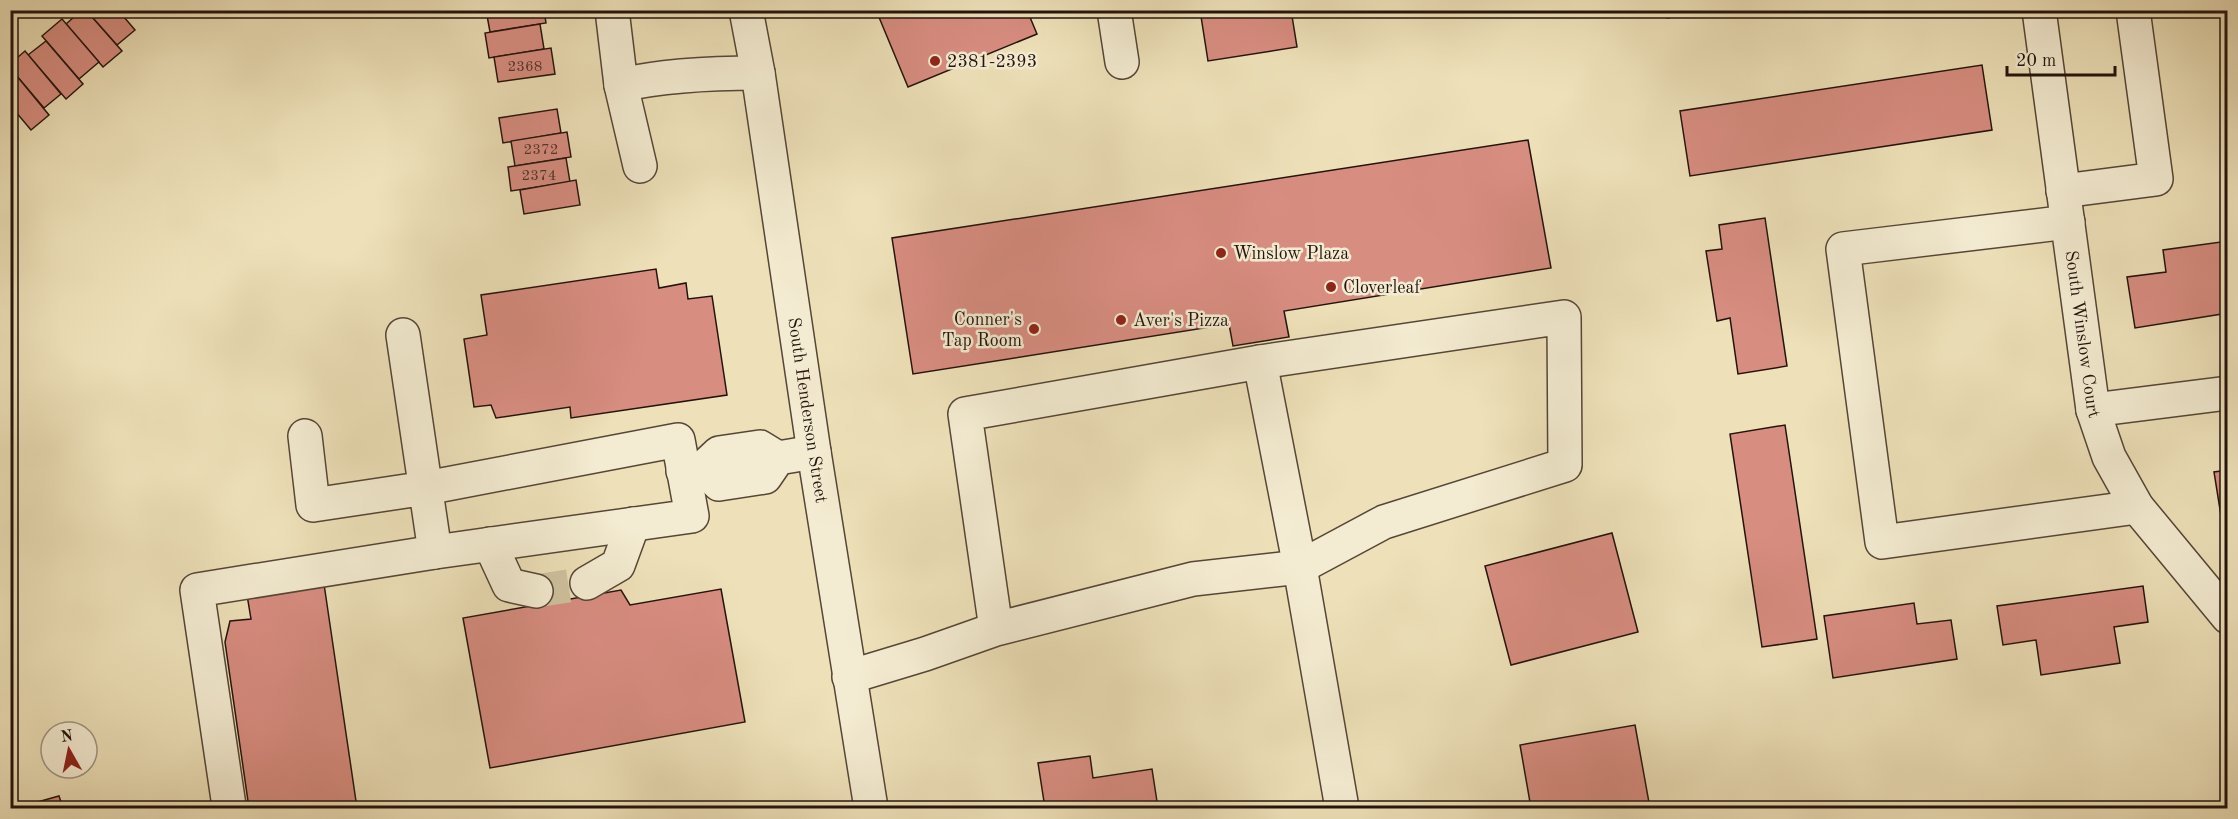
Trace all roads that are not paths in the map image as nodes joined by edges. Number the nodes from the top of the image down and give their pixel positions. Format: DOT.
graph roads {
  1 [pos="612,10"];
  2 [pos="746,10"];
  3 [pos="1114,10"];
  4 [pos="2039,10"];
  5 [pos="2133,10"];
  6 [pos="1122,62"];
  7 [pos="758,73"];
  8 [pos="621,85"];
  9 [pos="640,166"];
  10 [pos="2065,206"];
  11 [pos="404,335"];
  12 [pos="1260,362"];
  13 [pos="2228,393"];
  14 [pos="2093,410"];
  15 [pos="305,436"];
  16 [pos="814,452"];
  17 [pos="693,469"];
  18 [pos="426,488"];
  19 [pos="2137,507"];
  20 [pos="633,524"];
  21 [pos="490,544"];
  22 [pos="435,552"];
  23 [pos="1300,567"];
  24 [pos="587,583"];
  25 [pos="536,591"];
  26 [pos="2228,617"];
  27 [pos="996,628"];
  28 [pos="849,677"];
  29 [pos="230,806"];
  30 [pos="871,808"];
  31 [pos="1342,808"];
  1 -- 8 [label="street"];
  2 -- 7 [label="street, South Henderson Street"];
  3 -- 6 [label="street"];
  4 -- 10 [label="street, South Winslow Court"];
  5 -- 10 [label="street"];
  7 -- 8 [label="street"];
  7 -- 16 [label="street, South Henderson Street"];
  8 -- 9 [label="street"];
  10 -- 14 [label="street, South Winslow Court"];
  10 -- 19 [label="street"];
  11 -- 18 [label="street"];
  12 -- 23 [label="street"];
  12 -- 23 [label="street"];
  12 -- 27 [label="street"];
  13 -- 14 [label="street"];
  14 -- 19 [label="street, South Winslow Court"];
  15 -- 18 [label="street"];
  16 -- 17 [label="street"];
  16 -- 28 [label="street, South Henderson Street"];
  17 -- 18 [label="street"];
  17 -- 20 [label="street"];
  18 -- 22 [label="street"];
  19 -- 26 [label="street, South Winslow Court"];
  20 -- 21 [label="street"];
  20 -- 24 [label="street"];
  21 -- 22 [label="street"];
  21 -- 25 [label="street"];
  22 -- 29 [label="street"];
  23 -- 27 [label="street"];
  23 -- 31 [label="street"];
  27 -- 28 [label="street"];
  28 -- 30 [label="street, South Henderson Street"];
}
